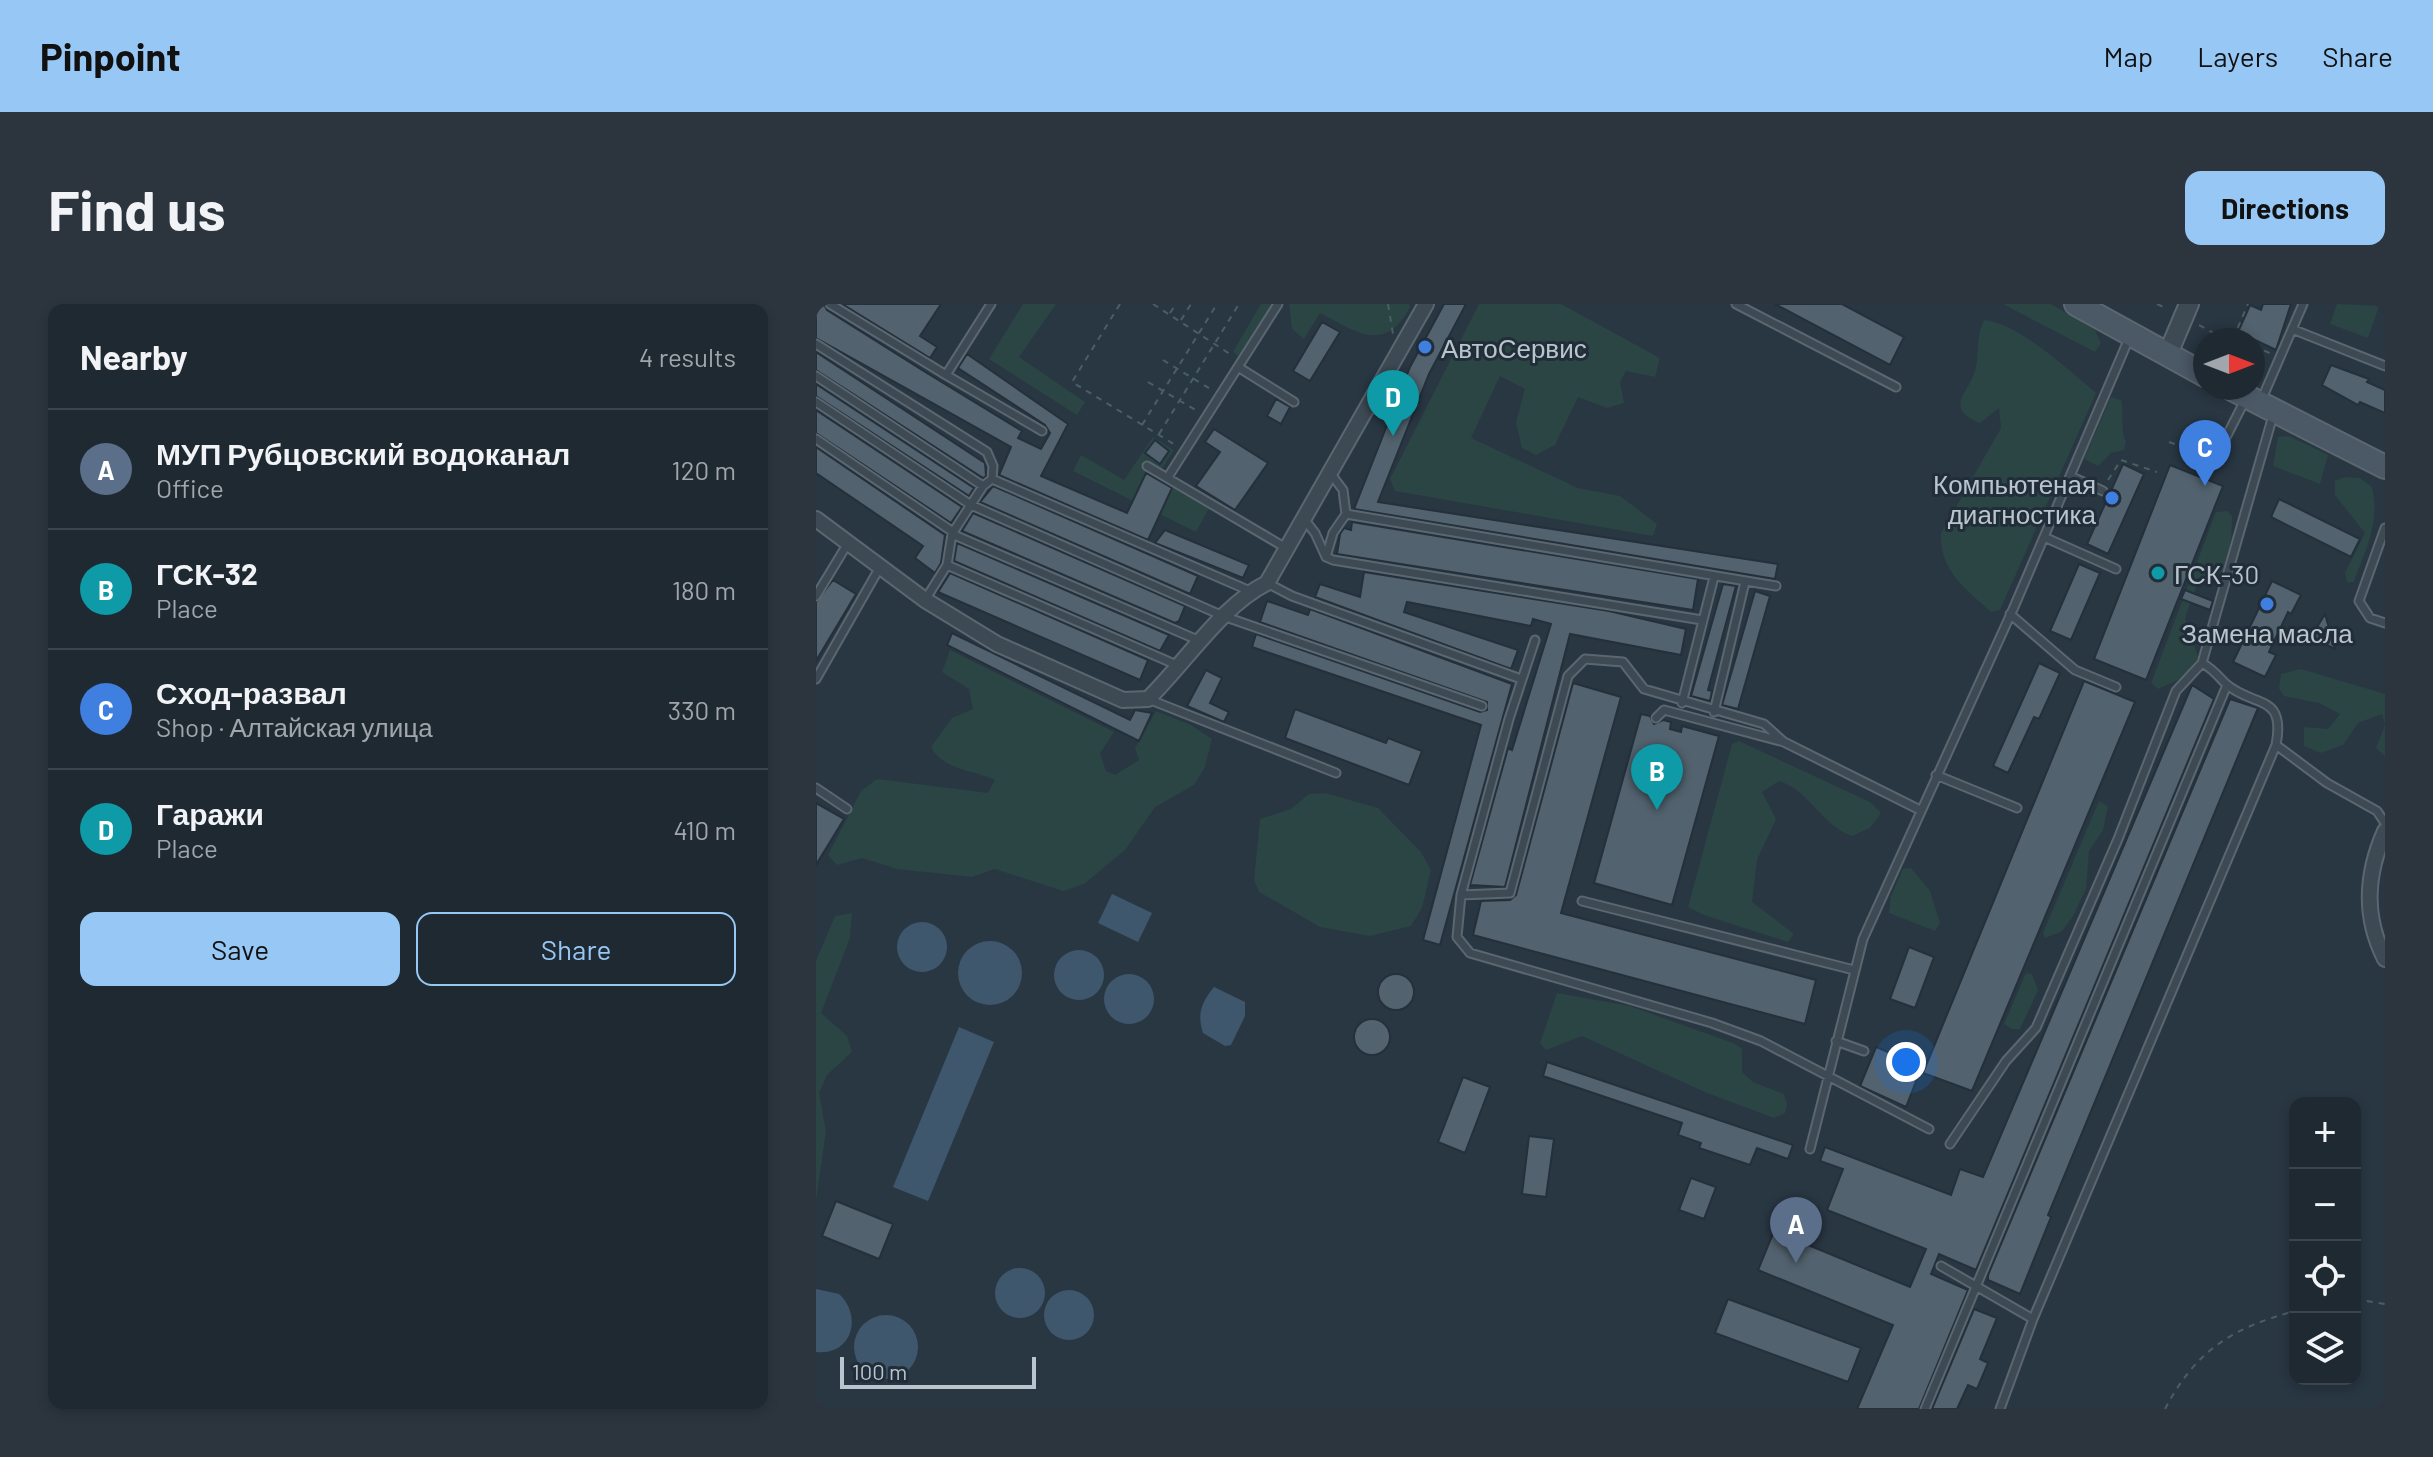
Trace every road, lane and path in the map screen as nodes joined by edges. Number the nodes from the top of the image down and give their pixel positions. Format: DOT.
graph roads {
  1 [pos="830,304"];
  2 [pos="991,304"];
  3 [pos="1120,304"];
  4 [pos="1153,304"];
  5 [pos="1176,304"];
  6 [pos="1191,304"];
  7 [pos="1217,304"];
  8 [pos="1239,304"];
  9 [pos="1278,304"];
  10 [pos="1388,304"];
  11 [pos="1426,304"];
  12 [pos="1736,304"];
  13 [pos="2076,304"];
  14 [pos="2248,304"];
  15 [pos="2303,304"];
  16 [pos="1160,306"];
  17 [pos="2186,310"];
  18 [pos="1169,314"];
  19 [pos="1180,322"];
  20 [pos="2213,328"];
  21 [pos="2237,328"];
  22 [pos="2292,329"];
  23 [pos="1199,334"];
  24 [pos="2131,334"];
  25 [pos="816,344"];
  26 [pos="1214,344"];
  27 [pos="1401,347"];
  28 [pos="2265,351"];
  29 [pos="2167,356"];
  30 [pos="2280,357"];
  31 [pos="1163,360"];
  32 [pos="1239,364"];
  33 [pos="2385,366"];
  34 [pos="1177,369"];
  35 [pos="2193,369"];
  36 [pos="946,375"];
  37 [pos="816,376"];
  38 [pos="1193,378"];
  39 [pos="2265,380"];
  40 [pos="1148,382"];
  41 [pos="1896,387"];
  42 [pos="1164,391"];
  43 [pos="1220,395"];
  44 [pos="2252,400"];
  45 [pos="2253,400"];
  46 [pos="2255,400"];
  47 [pos="1180,401"];
  48 [pos="816,402"];
  49 [pos="1294,402"];
  50 [pos="1206,417"];
  51 [pos="1142,425"];
  52 [pos="1042,431"];
  53 [pos="1158,435"];
  54 [pos="816,439"];
  55 [pos="2169,442"];
  56 [pos="1185,451"];
  57 [pos="2215,459"];
  58 [pos="1147,466"];
  59 [pos="2385,467"];
  60 [pos="2157,472"];
  61 [pos="1331,474"];
  62 [pos="2070,476"];
  63 [pos="1168,477"];
  64 [pos="992,479"];
  65 [pos="2108,480"];
  66 [pos="983,486"];
  67 [pos="2103,491"];
  68 [pos="971,505"];
  69 [pos="1346,514"];
  70 [pos="1302,518"];
  71 [pos="816,519"];
  72 [pos="2385,528"];
  73 [pos="952,533"];
  74 [pos="2044,537"];
  75 [pos="850,541"];
  76 [pos="1286,548"];
  77 [pos="1326,557"];
  78 [pos="881,565"];
  79 [pos="947,565"];
  80 [pos="2116,569"];
  81 [pos="1714,577"];
  82 [pos="1745,582"];
  83 [pos="1267,583"];
  84 [pos="1776,586"];
  85 [pos="1251,591"];
  86 [pos="816,596"];
  87 [pos="925,600"];
  88 [pos="2010,614"];
  89 [pos="1223,616"];
  90 [pos="1702,620"];
  91 [pos="2385,623"];
  92 [pos="1535,640"];
  93 [pos="1202,642"];
  94 [pos="2202,663"];
  95 [pos="1181,667"];
  96 [pos="816,679"];
  97 [pos="1521,679"];
  98 [pos="2227,685"];
  99 [pos="2116,687"];
  100 [pos="1148,699"];
  101 [pos="1682,703"];
  102 [pos="1482,706"];
  103 [pos="1714,712"];
  104 [pos="1656,718"];
  105 [pos="1784,742"];
  106 [pos="2276,745"];
  107 [pos="1336,773"];
  108 [pos="1936,775"];
  109 [pos="816,788"];
  110 [pos="2017,808"];
  111 [pos="847,809"];
  112 [pos="1920,810"];
  113 [pos="2385,823"];
  114 [pos="2385,831"];
  115 [pos="1461,895"];
  116 [pos="1582,901"];
  117 [pos="2385,959"];
  118 [pos="1854,970"];
  119 [pos="1836,1041"];
  120 [pos="1864,1051"];
  121 [pos="1826,1078"];
  122 [pos="1929,1129"];
  123 [pos="1950,1144"];
  124 [pos="1810,1149"];
  125 [pos="1941,1266"];
  126 [pos="1976,1289"];
  127 [pos="2361,1300"];
  128 [pos="2385,1304"];
  129 [pos="2289,1313"];
  130 [pos="2033,1319"];
  131 [pos="1925,1409"];
  132 [pos="2000,1409"];
  133 [pos="2165,1409"];
  1 -- 36 [label="lane"];
  2 -- 36 [label="lane"];
  3 -- 51 [label="path"];
  4 -- 16 [label="path"];
  5 -- 18 [label="path"];
  6 -- 19 [label="path"];
  7 -- 23 [label="path"];
  8 -- 26 [label="path"];
  9 -- 32 [label="lane"];
  10 -- 27 [label="path"];
  11 -- 27 [label="street"];
  12 -- 41 [label="lane"];
  13 -- 24 [label="main road"];
  14 -- 21 [label="path"];
  15 -- 22 [label="lane"];
  16 -- 18 [label="path"];
  17 -- 20 [label="path"];
  17 -- 29 [label="street"];
  18 -- 19 [label="path"];
  19 -- 23 [label="path"];
  22 -- 30 [label="lane"];
  22 -- 33 [label="lane"];
  23 -- 26 [label="path"];
  23 -- 34 [label="path"];
  24 -- 29 [label="main road"];
  24 -- 62 [label="lane"];
  25 -- 64 [label="lane"];
  26 -- 32 [label="path"];
  26 -- 38 [label="path"];
  27 -- 61 [label="street"];
  28 -- 30 [label="path"];
  29 -- 35 [label="main road"];
  30 -- 39 [label="lane"];
  31 -- 34 [label="path"];
  32 -- 43 [label="lane"];
  32 -- 49 [label="lane"];
  34 -- 38 [label="path"];
  34 -- 42 [label="path"];
  36 -- 52 [label="lane"];
  37 -- 66 [label="lane"];
  38 -- 43 [label="path"];
  38 -- 47 [label="path"];
  40 -- 42 [label="path"];
  42 -- 47 [label="path"];
  42 -- 51 [label="path"];
  43 -- 50 [label="lane"];
  44 -- 57 [label="lane"];
  45 -- 94 [label="lane"];
  46 -- 59 [label="main road"];
  47 -- 50 [label="path"];
  47 -- 53 [label="path"];
  48 -- 68 [label="lane"];
  50 -- 56 [label="lane"];
  51 -- 53 [label="path"];
  53 -- 56 [label="path"];
  54 -- 73 [label="lane"];
  55 -- 57 [label="path"];
  56 -- 63 [label="lane"];
  58 -- 63 [label="lane"];
  60 -- 65 [label="path"];
  61 -- 69 [label="lane"];
  61 -- 70 [label="street"];
  62 -- 67 [label="lane"];
  62 -- 74 [label="lane"];
  63 -- 76 [label="lane"];
  64 -- 66 [label="lane"];
  64 -- 85 [label="lane"];
  66 -- 68 [label="lane"];
  68 -- 73 [label="lane"];
  68 -- 89 [label="lane"];
  69 -- 77 [label="lane"];
  69 -- 81 [label="lane"];
  70 -- 76 [label="street"];
  70 -- 77 [label="lane"];
  71 -- 75 [label="street"];
  72 -- 91 [label="lane"];
  73 -- 79 [label="lane"];
  73 -- 93 [label="lane"];
  74 -- 80 [label="lane"];
  74 -- 88 [label="lane"];
  75 -- 78 [label="street"];
  75 -- 86 [label="lane"];
  76 -- 83 [label="street"];
  77 -- 90 [label="lane"];
  78 -- 87 [label="street"];
  78 -- 96 [label="lane"];
  79 -- 87 [label="lane"];
  79 -- 95 [label="lane"];
  81 -- 82 [label="lane"];
  81 -- 90 [label="lane"];
  82 -- 84 [label="lane"];
  82 -- 103 [label="lane"];
  83 -- 85 [label="street"];
  83 -- 97 [label="lane"];
  85 -- 89 [label="street"];
  87 -- 100 [label="street"];
  88 -- 99 [label="lane"];
  88 -- 108 [label="lane"];
  89 -- 93 [label="street"];
  89 -- 102 [label="lane"];
  90 -- 101 [label="lane"];
  92 -- 97 [label="lane"];
  93 -- 95 [label="street"];
  94 -- 98 [label="lane"];
  94 -- 123 [label="lane"];
  95 -- 100 [label="street"];
  97 -- 115 [label="lane"];
  98 -- 106 [label="lane"];
  98 -- 126 [label="lane"];
  100 -- 107 [label="lane"];
  101 -- 103 [label="lane"];
  101 -- 115 [label="lane"];
  103 -- 105 [label="lane"];
  104 -- 105 [label="lane"];
  105 -- 112 [label="lane"];
  106 -- 113 [label="lane"];
  106 -- 130 [label="lane"];
  108 -- 110 [label="lane"];
  108 -- 112 [label="lane"];
  109 -- 111 [label="lane"];
  112 -- 118 [label="lane"];
  114 -- 117 [label="street"];
  115 -- 121 [label="lane"];
  116 -- 118 [label="lane"];
  118 -- 119 [label="lane"];
  119 -- 120 [label="lane"];
  119 -- 121 [label="lane"];
  121 -- 122 [label="lane"];
  121 -- 124 [label="lane"];
  125 -- 126 [label="lane"];
  126 -- 130 [label="lane"];
  126 -- 131 [label="lane"];
  127 -- 128 [label="path"];
  129 -- 133 [label="path"];
  130 -- 132 [label="lane"];
}
